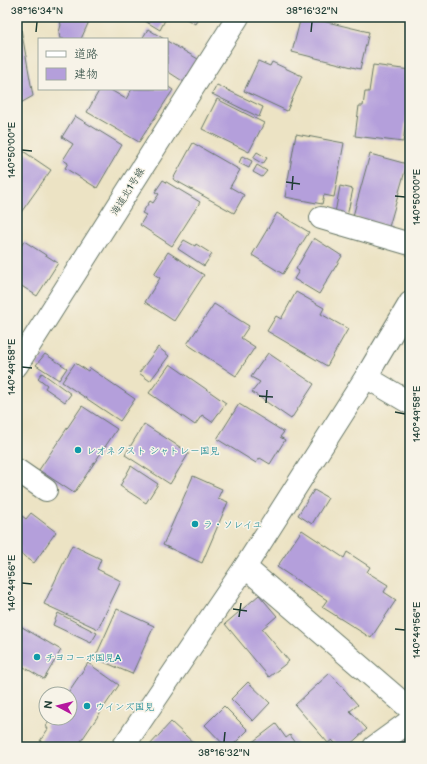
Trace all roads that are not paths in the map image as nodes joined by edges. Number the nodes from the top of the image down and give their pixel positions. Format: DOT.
graph roads {
  1 [pos="238,17"];
  2 [pos="321,218"];
  3 [pos="410,244"];
  4 [pos="410,303"];
  5 [pos="17,365"];
  6 [pos="366,377"];
  7 [pos="410,403"];
  8 [pos="17,470"];
  9 [pos="46,490"];
  10 [pos="245,567"];
  11 [pos="410,708"];
  12 [pos="410,721"];
  13 [pos="123,747"];
  14 [pos="374,747"];
  1 -- 5 [label="street, 海道北1号線"];
  2 -- 3 [label="street"];
  4 -- 6 [label="street"];
  6 -- 7 [label="street"];
  6 -- 10 [label="street"];
  8 -- 9 [label="street"];
  10 -- 11 [label="street"];
  10 -- 13 [label="street"];
  12 -- 14 [label="street"];
}
